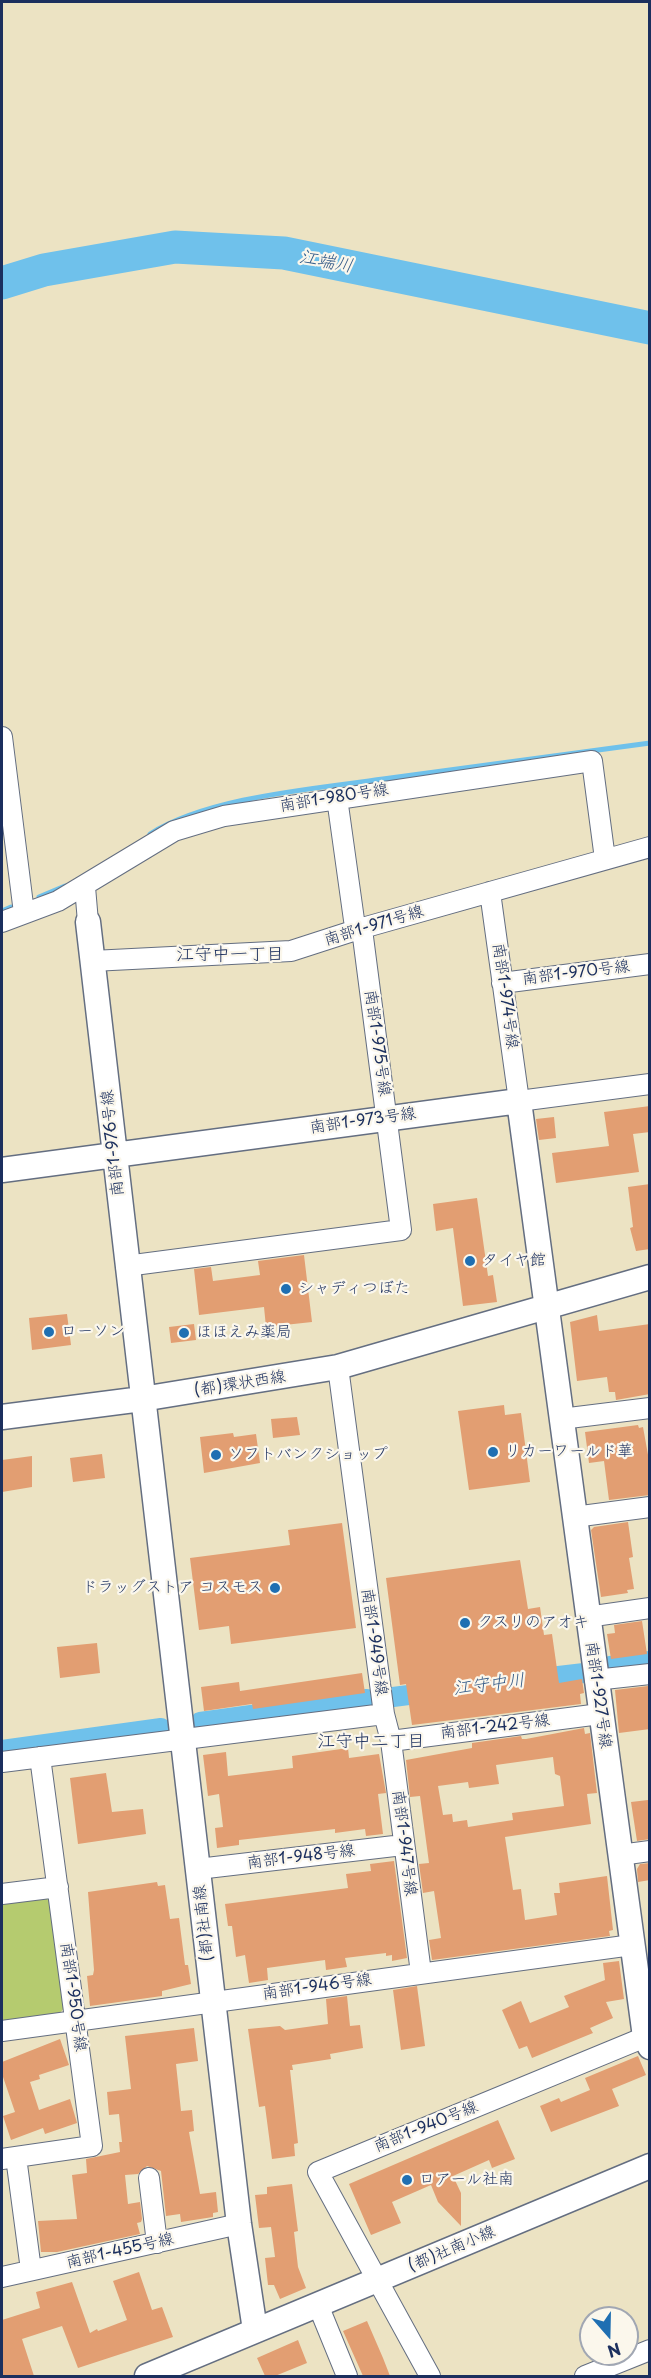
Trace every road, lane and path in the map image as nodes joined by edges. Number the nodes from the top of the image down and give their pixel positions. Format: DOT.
graph roads {
  1 [pos="2,737"];
  2 [pos="4,770"];
  3 [pos="337,798"];
  4 [pos="650,847"];
  5 [pos="605,860"];
  6 [pos="85,887"];
  7 [pos="490,892"];
  8 [pos="24,913"];
  9 [pos="2,922"];
  10 [pos="88,922"];
  11 [pos="359,929"];
  12 [pos="92,961"];
  13 [pos="650,964"];
  14 [pos="502,983"];
  15 [pos="650,1084"];
  16 [pos="519,1101"];
  17 [pos="388,1118"];
  18 [pos="114,1155"];
  19 [pos="2,1170"];
  20 [pos="126,1266"];
  21 [pos="650,1277"];
  22 [pos="546,1307"];
  23 [pos="338,1367"];
  24 [pos="142,1399"];
  25 [pos="650,1408"];
  26 [pos="2,1417"];
  27 [pos="561,1419"];
  28 [pos="650,1507"];
  29 [pos="574,1517"];
  30 [pos="650,1608"];
  31 [pos="587,1617"];
  32 [pos="650,1674"];
  33 [pos="595,1680"];
  34 [pos="384,1714"];
  35 [pos="600,1714"];
  36 [pos="182,1740"];
  37 [pos="391,1741"];
  38 [pos="40,1757"];
  39 [pos="2,1762"];
  40 [pos="403,1845"];
  41 [pos="650,1851"];
  42 [pos="620,1855"];
  43 [pos="198,1869"];
  44 [pos="58,1887"];
  45 [pos="2,1894"];
  46 [pos="632,1945"];
  47 [pos="421,1973"];
  48 [pos="213,2002"];
  49 [pos="76,2020"];
  50 [pos="2,2031"];
  51 [pos="648,2039"];
  52 [pos="9,2158"];
  53 [pos="650,2166"];
  54 [pos="148,2178"];
  55 [pos="239,2224"];
  56 [pos="157,2243"];
  57 [pos="31,2271"];
  58 [pos="2,2277"];
  59 [pos="377,2281"];
  60 [pos="318,2305"];
  61 [pos="255,2330"];
  62 [pos="650,2350"];
  63 [pos="147,2376"];
  64 [pos="347,2376"];
  65 [pos="430,2376"];
  66 [pos="585,2376"];
  1 -- 2 [label="street"];
  2 -- 8 [label="street"];
  3 -- 5 [label="street, 南部1-980号線"];
  3 -- 6 [label="street, 南部1-980号線"];
  3 -- 11 [label="street, 南部1-975号線"];
  4 -- 5 [label="street, 南部1-971号線"];
  5 -- 7 [label="street, 南部1-971号線"];
  6 -- 8 [label="street, 南部1-980号線"];
  6 -- 10 [label="street, 南部1-976号線"];
  7 -- 11 [label="street, 南部1-971号線"];
  7 -- 14 [label="street, 南部1-974号線"];
  8 -- 9 [label="street, 南部1-980号線"];
  10 -- 12 [label="street, 南部1-976号線"];
  11 -- 12 [label="street, 南部1-971号線"];
  11 -- 17 [label="street, 南部1-975号線"];
  12 -- 18 [label="street, 南部1-976号線"];
  13 -- 14 [label="street, 南部1-970号線"];
  14 -- 16 [label="street, 南部1-974号線"];
  15 -- 16 [label="street"];
  16 -- 17 [label="street, 南部1-973号線"];
  16 -- 22 [label="street"];
  17 -- 18 [label="street, 南部1-973号線"];
  17 -- 20 [label="street, 南部1-975号線"];
  18 -- 19 [label="street, 南部1-973号線"];
  18 -- 20 [label="street, 南部1-976号線"];
  20 -- 24 [label="street, 南部1-976号線"];
  21 -- 22 [label="street, (都)環状西線"];
  22 -- 23 [label="street, (都)環状西線"];
  22 -- 27 [label="street, 南部1-927号線"];
  23 -- 24 [label="street, (都)環状西線"];
  23 -- 34 [label="street, 南部1-949号線"];
  24 -- 26 [label="street, (都)環状西線"];
  24 -- 36 [label="street, (都)社南線"];
  25 -- 27 [label="street"];
  27 -- 29 [label="street, 南部1-927号線"];
  28 -- 29 [label="street"];
  29 -- 31 [label="street, 南部1-927号線"];
  30 -- 31 [label="street"];
  31 -- 33 [label="street, 南部1-927号線"];
  32 -- 33 [label="street"];
  33 -- 35 [label="street, 南部1-927号線"];
  34 -- 36 [label="street, 南部1-949号線"];
  34 -- 37 [label="street, 南部1-947号線"];
  35 -- 37 [label="street, 南部1-242号線"];
  35 -- 42 [label="street, 南部1-927号線"];
  36 -- 38 [label="street, 南部1-949号線"];
  36 -- 43 [label="street, (都)社南線"];
  37 -- 40 [label="street, 南部1-947号線"];
  38 -- 39 [label="street, 南部1-949号線"];
  38 -- 44 [label="street, 南部1-950号線"];
  40 -- 43 [label="street, 南部1-948号線"];
  40 -- 47 [label="street, 南部1-947号線"];
  41 -- 42 [label="street"];
  42 -- 46 [label="street, 南部1-927号線"];
  43 -- 48 [label="street, (都)社南線"];
  44 -- 45 [label="street"];
  44 -- 49 [label="street, 南部1-950号線"];
  46 -- 47 [label="street, 南部1-946号線"];
  46 -- 51 [label="street, 南部1-927号線"];
  47 -- 48 [label="street, 南部1-946号線"];
  48 -- 49 [label="street, 南部1-946号線"];
  48 -- 55 [label="street, (都)社南線"];
  49 -- 50 [label="street, 南部1-946号線"];
  49 -- 52 [label="street, 南部1-950号線"];
  51 -- 59 [label="street, 南部1-940号線"];
  52 -- 57 [label="street"];
  53 -- 59 [label="street, (都)社南小線"];
  54 -- 56 [label="street"];
  55 -- 56 [label="street, 南部1-455号線"];
  55 -- 61 [label="street, (都)社南線"];
  56 -- 57 [label="street, 南部1-455号線"];
  57 -- 58 [label="street, 南部1-455号線"];
  59 -- 60 [label="street, (都)社南小線"];
  59 -- 65 [label="street"];
  60 -- 61 [label="street, (都)社南小線"];
  60 -- 64 [label="street"];
  61 -- 63 [label="street"];
  62 -- 66 [label="street"];
}
